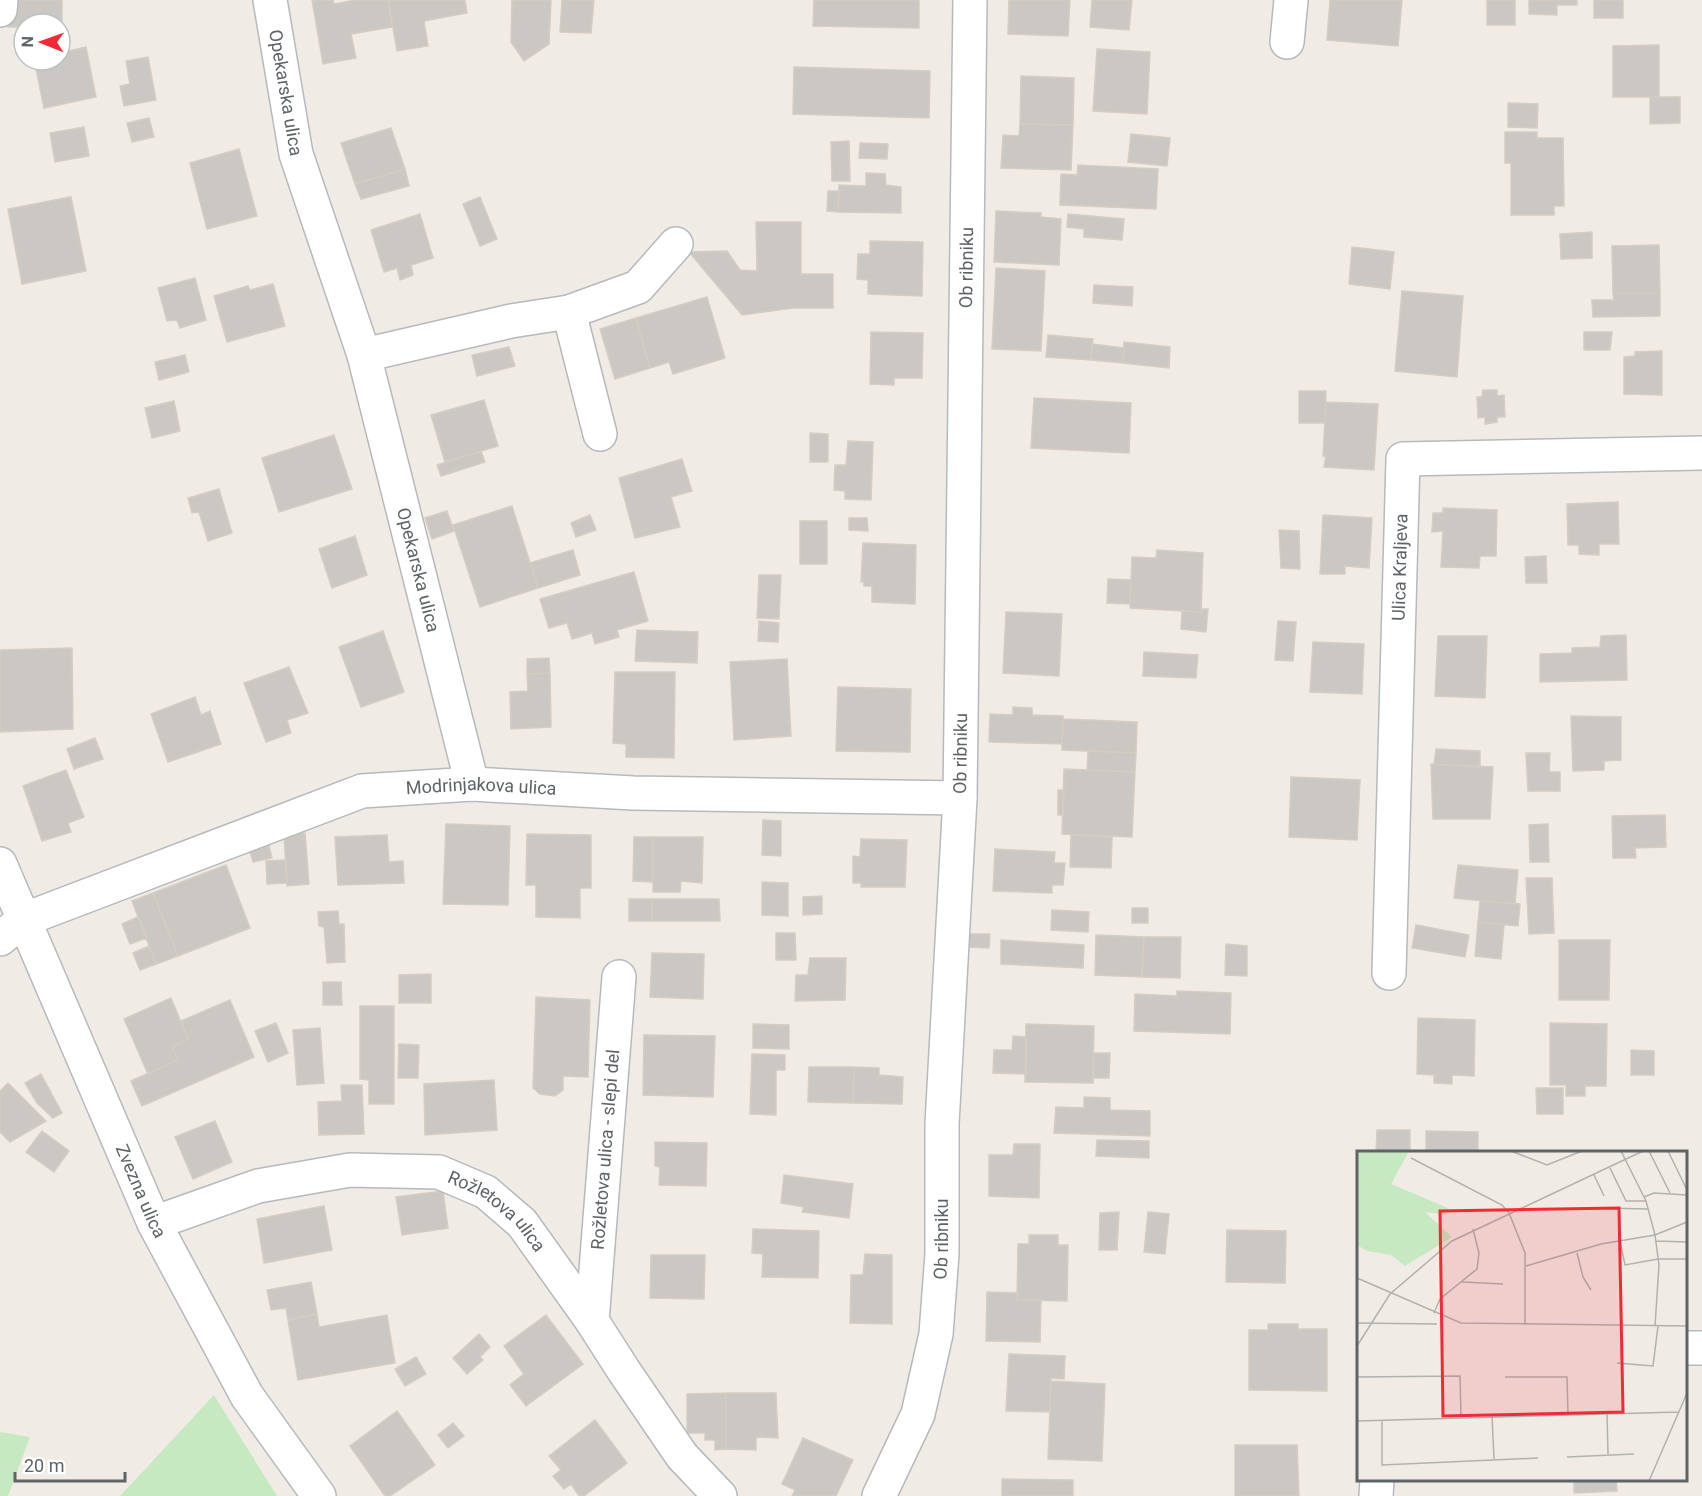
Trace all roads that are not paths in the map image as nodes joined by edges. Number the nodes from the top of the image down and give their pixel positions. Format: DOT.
graph roads {
  1 [pos="1,0"];
  2 [pos="270,0"];
  3 [pos="970,0"];
  4 [pos="1291,0"];
  5 [pos="0,10"];
  6 [pos="1287,42"];
  7 [pos="676,244"];
  8 [pos="569,312"];
  9 [pos="364,355"];
  10 [pos="600,434"];
  11 [pos="1702,453"];
  12 [pos="472,784"];
  13 [pos="960,798"];
  14 [pos="0,864"];
  15 [pos="12,929"];
  16 [pos="1389,973"];
  17 [pos="619,977"];
  18 [pos="154,1223"];
  19 [pos="592,1321"];
  20 [pos="1377,1481"];
  21 [pos="319,1496"];
  22 [pos="720,1496"];
  23 [pos="879,1496"];
  24 [pos="1376,1496"];
  1 -- 5 [label="street"];
  2 -- 9 [label="street, Opekarska ulica"];
  3 -- 13 [label="street, Ob ribniku"];
  4 -- 6 [label="street"];
  7 -- 8 [label="street"];
  8 -- 9 [label="street"];
  8 -- 10 [label="street"];
  9 -- 12 [label="street, Opekarska ulica"];
  11 -- 16 [label="street, Ulica Kraljeva"];
  12 -- 13 [label="street, Modrinjakova ulica"];
  12 -- 15 [label="street, Modrinjakova ulica"];
  13 -- 23 [label="street, Ob ribniku"];
  14 -- 15 [label="street, Zvezna ulica"];
  15 -- 18 [label="street, Zvezna ulica"];
  17 -- 19 [label="street, Rožletova ulica - slepi del"];
  18 -- 19 [label="street, Rožletova ulica"];
  18 -- 21 [label="street, Zvezna ulica"];
  19 -- 22 [label="street, Rožletova ulica"];
  20 -- 24 [label="street"];
}
